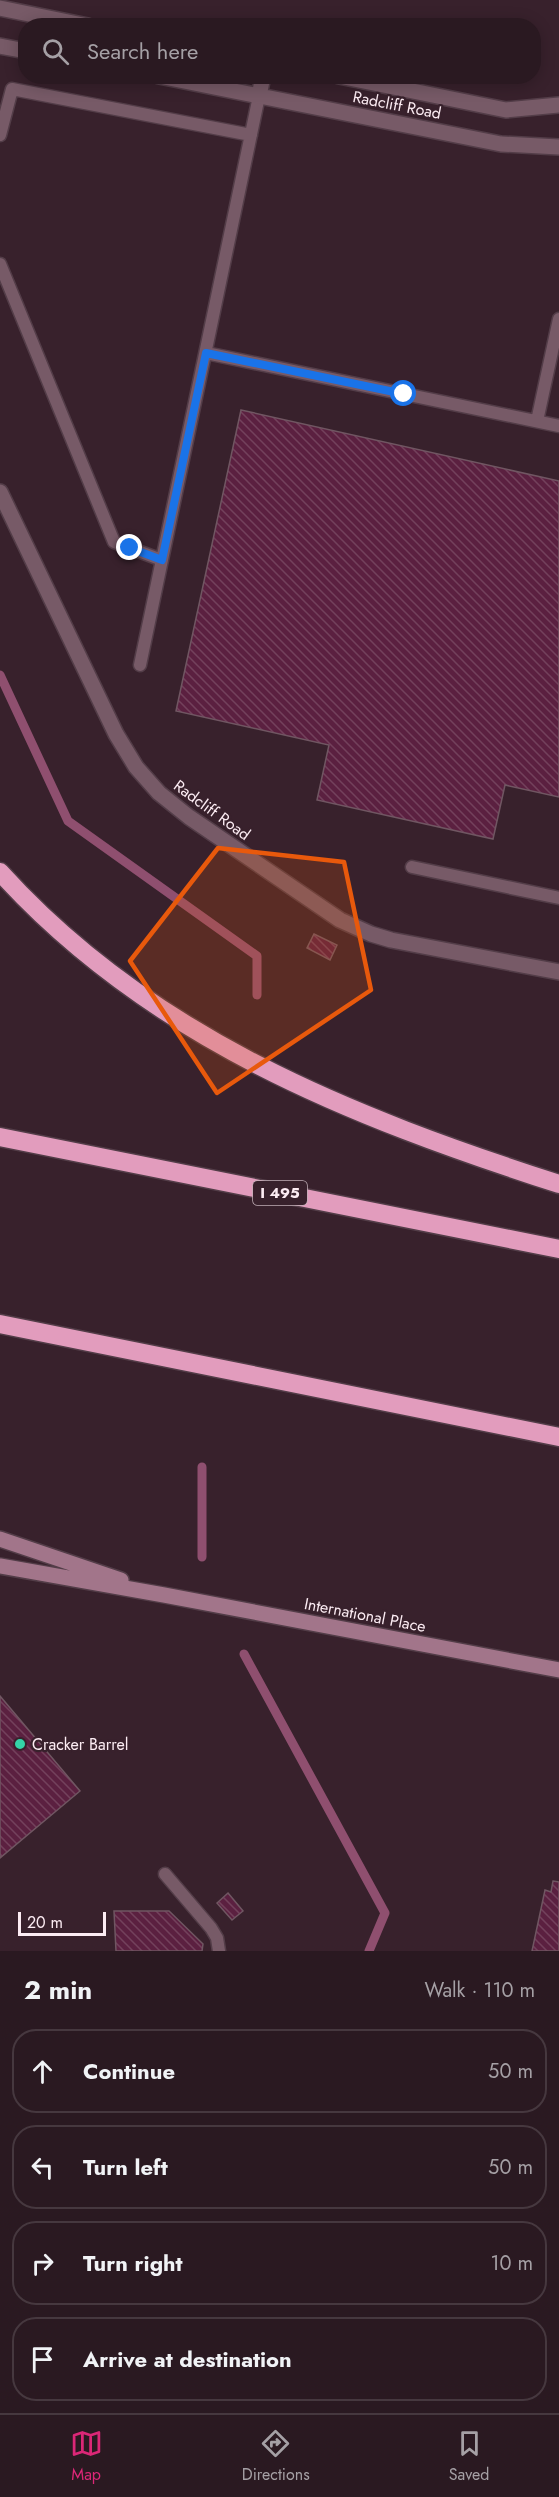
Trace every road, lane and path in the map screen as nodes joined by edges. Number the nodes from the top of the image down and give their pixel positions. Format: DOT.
graph roads {
  1 [pos="0,8"];
  2 [pos="49,18"];
  3 [pos="0,46"];
  4 [pos="18,49"];
  5 [pos="199,84"];
  6 [pos="261,84"];
  7 [pos="378,84"];
  8 [pos="259,96"];
  9 [pos="559,105"];
  10 [pos="0,135"];
  11 [pos="251,135"];
  12 [pos="559,147"];
  13 [pos="0,264"];
  14 [pos="559,319"];
  15 [pos="206,353"];
  16 [pos="537,422"];
  17 [pos="559,426"];
  18 [pos="0,492"];
  19 [pos="162,560"];
  20 [pos="140,665"];
  21 [pos="412,867"];
  22 [pos="0,872"];
  23 [pos="559,898"];
  24 [pos="559,972"];
  25 [pos="0,1137"];
  26 [pos="559,1184"];
  27 [pos="559,1249"];
  28 [pos="0,1324"];
  29 [pos="559,1437"];
  30 [pos="0,1539"];
  31 [pos="0,1566"];
  32 [pos="164,1595"];
  33 [pos="559,1670"];
  34 [pos="165,1874"];
  35 [pos="219,1951"];
  1 -- 2 [label="street"];
  3 -- 4 [label="street"];
  5 -- 8 [label="street, Radcliff Road"];
  6 -- 8 [label="street"];
  7 -- 9 [label="street, Radcliff Road"];
  8 -- 11 [label="lane"];
  8 -- 12 [label="street, Radcliff Road"];
  10 -- 11 [label="lane"];
  11 -- 15 [label="lane"];
  13 -- 19 [label="lane"];
  14 -- 16 [label="lane"];
  15 -- 16 [label="lane"];
  15 -- 19 [label="lane"];
  16 -- 17 [label="lane"];
  18 -- 24 [label="street, Radcliff Road"];
  19 -- 20 [label="lane"];
  21 -- 23 [label="lane"];
  22 -- 26 [label="highway"];
  25 -- 27 [label="highway, I 495"];
  28 -- 29 [label="highway"];
  30 -- 32 [label="main road, International Place"];
  31 -- 32 [label="main road, International Place"];
  32 -- 33 [label="main road, International Place"];
  34 -- 35 [label="lane"];
}
